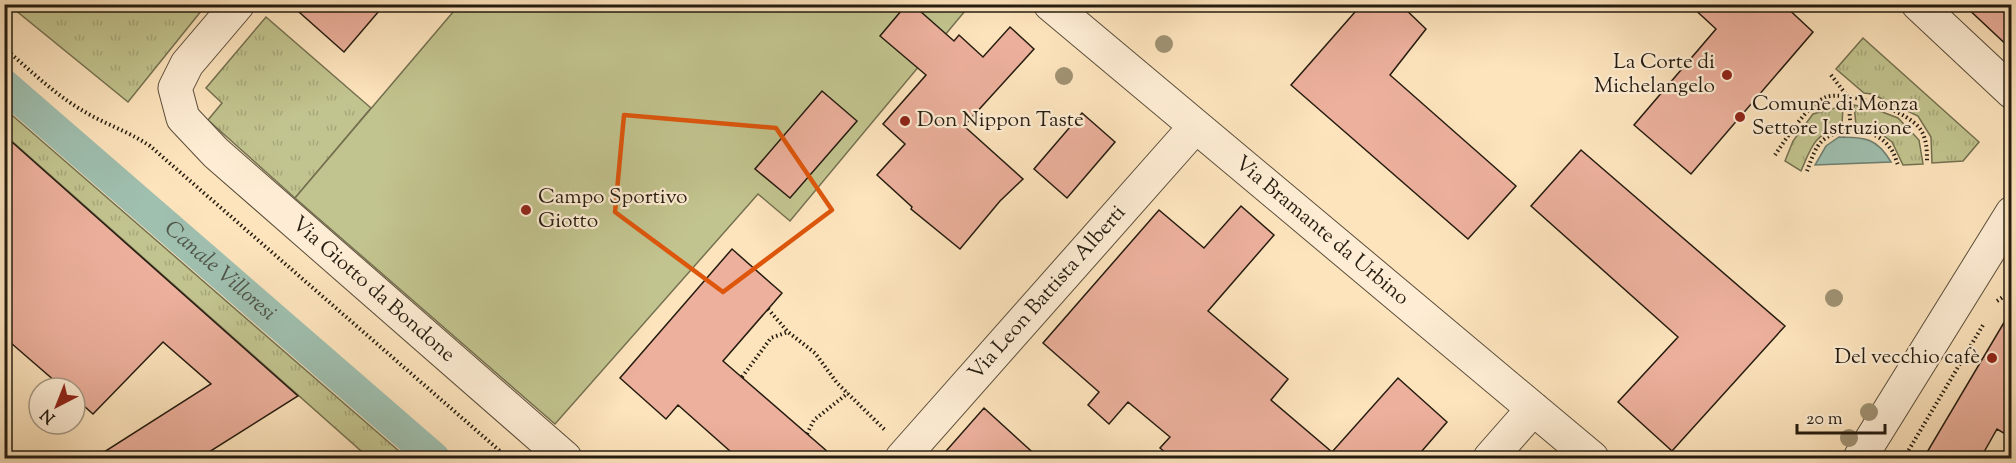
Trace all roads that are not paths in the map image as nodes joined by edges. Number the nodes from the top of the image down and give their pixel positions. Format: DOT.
graph roads {
  1 [pos="238,4"];
  2 [pos="1050,4"];
  3 [pos="1918,4"];
  4 [pos="2012,92"];
  5 [pos="1196,127"];
  6 [pos="2012,213"];
  7 [pos="1533,409"];
  8 [pos="565,459"];
  9 [pos="902,459"];
  10 [pos="1490,459"];
  11 [pos="1592,459"];
  12 [pos="1860,459"];
  1 -- 8 [label="street, Via Giotto da Bondone"];
  2 -- 5 [label="street, Via Bramante da Urbino"];
  3 -- 4 [label="street"];
  5 -- 7 [label="street, Via Bramante da Urbino"];
  5 -- 9 [label="street, Via Leon Battista Alberti"];
  6 -- 12 [label="street"];
  7 -- 10 [label="street"];
  7 -- 11 [label="street, Via Bramante da Urbino"];
}
